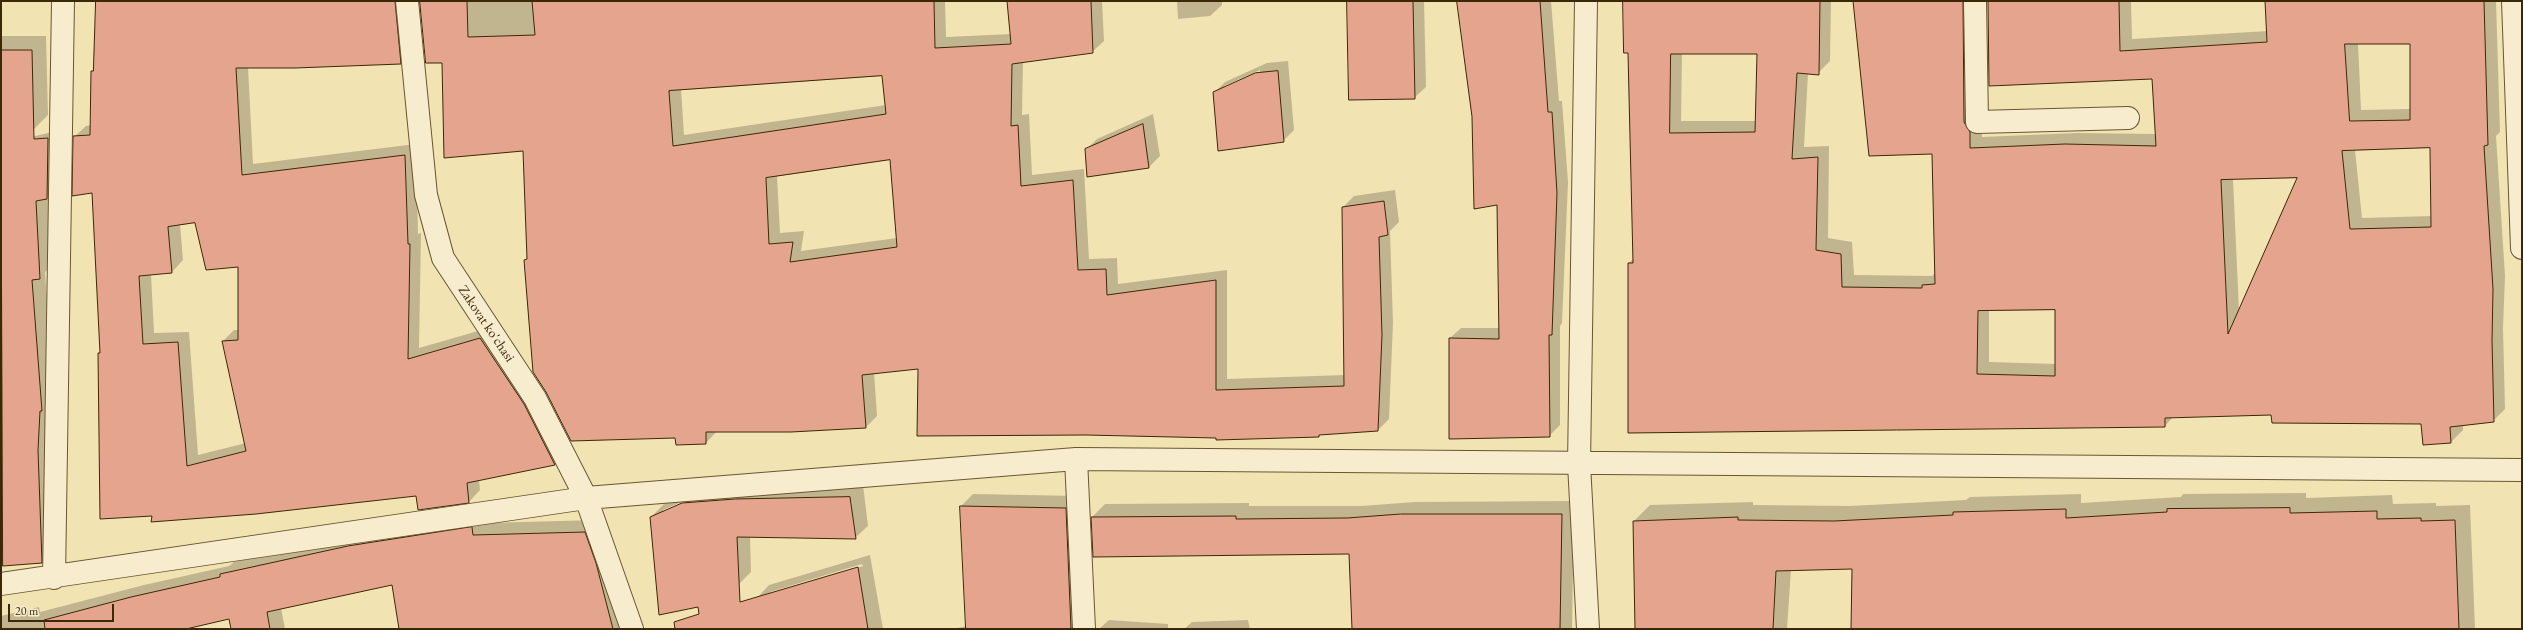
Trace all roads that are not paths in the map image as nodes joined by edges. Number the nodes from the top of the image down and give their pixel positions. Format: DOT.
graph roads {
  1 [pos="62,1"];
  2 [pos="407,1"];
  3 [pos="1586,1"];
  4 [pos="1975,1"];
  5 [pos="2513,1"];
  6 [pos="2128,118"];
  7 [pos="2522,248"];
  8 [pos="1076,459"];
  9 [pos="1579,464"];
  10 [pos="2522,470"];
  11 [pos="586,498"];
  12 [pos="54,578"];
  13 [pos="1,584"];
  14 [pos="632,629"];
  15 [pos="1084,629"];
  16 [pos="1588,629"];
  1 -- 12 [label="street"];
  2 -- 11 [label="street, Zakovat ko'chasi"];
  3 -- 9 [label="street"];
  4 -- 6 [label="street"];
  5 -- 7 [label="street"];
  8 -- 9 [label="street"];
  8 -- 11 [label="street"];
  8 -- 15 [label="street"];
  9 -- 10 [label="street"];
  9 -- 16 [label="street"];
  11 -- 12 [label="street"];
  11 -- 14 [label="street, Zakovat ko'chasi"];
  12 -- 13 [label="street"];
}
